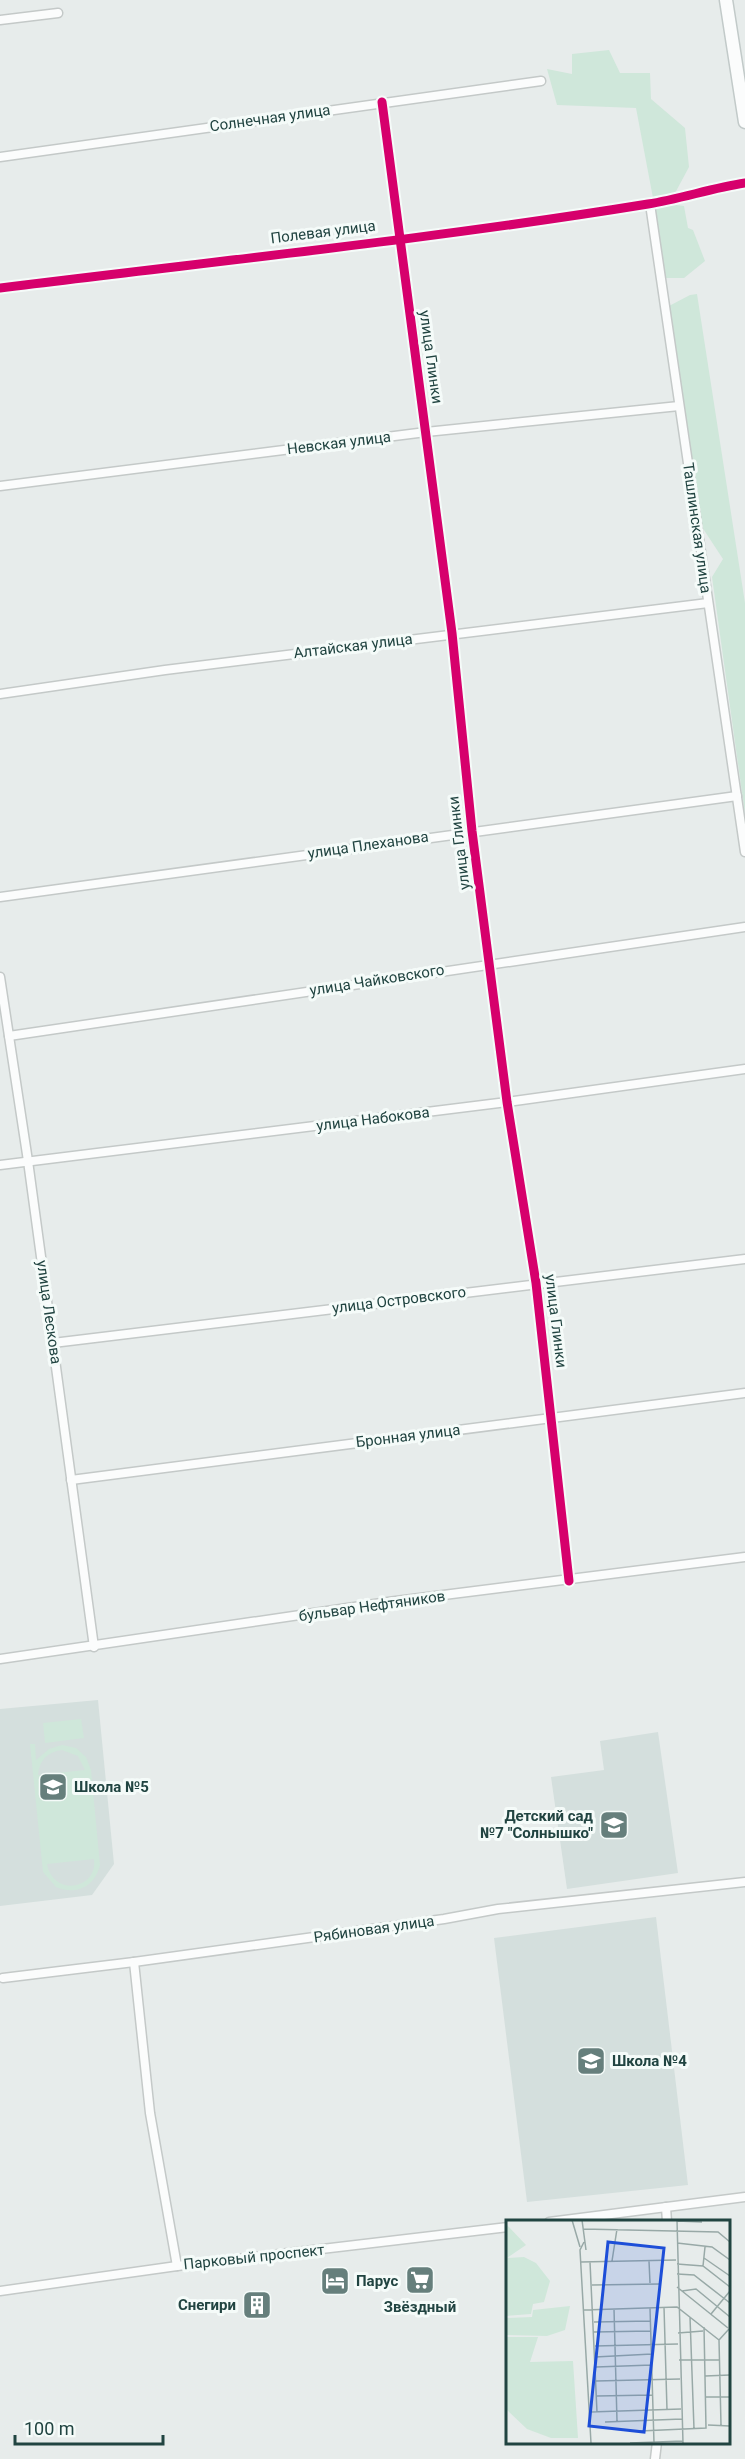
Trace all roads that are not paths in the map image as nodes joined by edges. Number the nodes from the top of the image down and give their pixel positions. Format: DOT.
graph roads {
  1 [pos="726,0"];
  2 [pos="58,13"];
  3 [pos="0,20"];
  4 [pos="541,81"];
  5 [pos="382,102"];
  6 [pos="745,122"];
  7 [pos="0,157"];
  8 [pos="745,183"];
  9 [pos="650,204"];
  10 [pos="399,238"];
  11 [pos="0,288"];
  12 [pos="679,406"];
  13 [pos="426,432"];
  14 [pos="0,486"];
  15 [pos="708,603"];
  16 [pos="452,633"];
  17 [pos="0,694"];
  18 [pos="737,796"];
  19 [pos="472,831"];
  20 [pos="745,852"];
  21 [pos="0,897"];
  22 [pos="745,927"];
  23 [pos="490,963"];
  24 [pos="0,977"];
  25 [pos="9,1036"];
  26 [pos="745,1069"];
  27 [pos="507,1102"];
  28 [pos="28,1161"];
  29 [pos="0,1165"];
  30 [pos="745,1259"];
  31 [pos="536,1283"];
  32 [pos="53,1344"];
  33 [pos="745,1393"];
  34 [pos="552,1417"];
  35 [pos="71,1480"];
  36 [pos="745,1557"];
  37 [pos="569,1581"];
  38 [pos="94,1647"];
  39 [pos="0,1659"];
  40 [pos="745,1882"];
  41 [pos="134,1962"];
  42 [pos="3,1978"];
  43 [pos="745,2197"];
  44 [pos="666,2207"];
  45 [pos="565,2220"];
  46 [pos="667,2220"];
  47 [pos="506,2227"];
  48 [pos="177,2266"];
  49 [pos="0,2291"];
  50 [pos="657,2444"];
  51 [pos="655,2459"];
  1 -- 6 [label="main road"];
  2 -- 3 [label="street"];
  4 -- 5 [label="street, Солнечная улица"];
  5 -- 7 [label="street, Солнечная улица"];
  5 -- 10 [label="street, улица Глинки"];
  8 -- 9 [label="street, Полевая улица"];
  9 -- 10 [label="street, Полевая улица"];
  9 -- 12 [label="street, Ташлинская улица"];
  10 -- 11 [label="street, Полевая улица"];
  10 -- 13 [label="street, улица Глинки"];
  12 -- 13 [label="street, Невская улица"];
  12 -- 15 [label="street, Ташлинская улица"];
  13 -- 14 [label="street, Невская улица"];
  13 -- 16 [label="street, улица Глинки"];
  15 -- 16 [label="street, Алтайская улица"];
  15 -- 18 [label="street, Ташлинская улица"];
  16 -- 17 [label="street, Алтайская улица"];
  16 -- 19 [label="street, улица Глинки"];
  18 -- 19 [label="street, улица Плеханова"];
  18 -- 20 [label="street, Ташлинская улица"];
  19 -- 21 [label="street, улица Плеханова"];
  19 -- 23 [label="street, улица Глинки"];
  22 -- 23 [label="street, улица Чайковского"];
  23 -- 25 [label="street, улица Чайковского"];
  23 -- 27 [label="street, улица Глинки"];
  24 -- 25 [label="street, улица Лескова"];
  25 -- 28 [label="street, улица Лескова"];
  26 -- 27 [label="street, улица Набокова"];
  27 -- 28 [label="street, улица Набокова"];
  27 -- 31 [label="street, улица Глинки"];
  28 -- 29 [label="street, улица Набокова"];
  28 -- 32 [label="street, улица Лескова"];
  30 -- 31 [label="street, улица Островского"];
  31 -- 32 [label="street, улица Островского"];
  31 -- 34 [label="street, улица Глинки"];
  32 -- 35 [label="street, улица Лескова"];
  33 -- 34 [label="street, Бронная улица"];
  34 -- 35 [label="street, Бронная улица"];
  34 -- 37 [label="street, улица Глинки"];
  35 -- 38 [label="street, улица Лескова"];
  36 -- 37 [label="street, бульвар Нефтяников"];
  37 -- 38 [label="street, бульвар Нефтяников"];
  38 -- 39 [label="street, бульвар Нефтяников"];
  40 -- 41 [label="street, Рябиновая улица"];
  41 -- 42 [label="street, Рябиновая улица"];
  41 -- 48 [label="street"];
  43 -- 44 [label="street"];
  44 -- 45 [label="street"];
  44 -- 46 [label="street"];
  47 -- 48 [label="street, Парковый проспект"];
  48 -- 49 [label="street, Парковый проспект"];
  50 -- 51 [label="street"];
}
